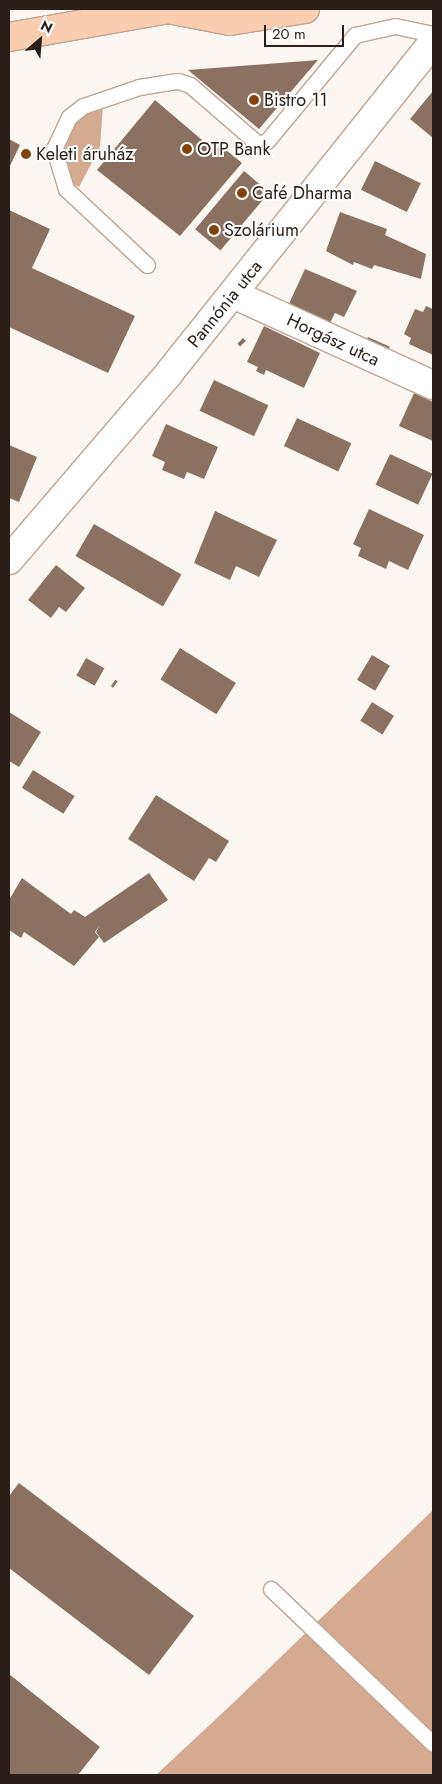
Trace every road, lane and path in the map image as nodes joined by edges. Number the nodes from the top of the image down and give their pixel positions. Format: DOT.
graph roads {
  1 [pos="169,9"];
  2 [pos="305,9"];
  3 [pos="433,34"];
  4 [pos="9,37"];
  5 [pos="433,42"];
  6 [pos="147,265"];
  7 [pos="233,294"];
  8 [pos="433,385"];
  9 [pos="9,560"];
  10 [pos="271,1589"];
  11 [pos="433,1744"];
  1 -- 2 [label="main road"];
  1 -- 4 [label="main road"];
  3 -- 6 [label="lane"];
  5 -- 7 [label="street, Pannónia utca"];
  7 -- 8 [label="street, Horgász utca"];
  7 -- 9 [label="street, Pannónia utca"];
  10 -- 11 [label="lane"];
}
